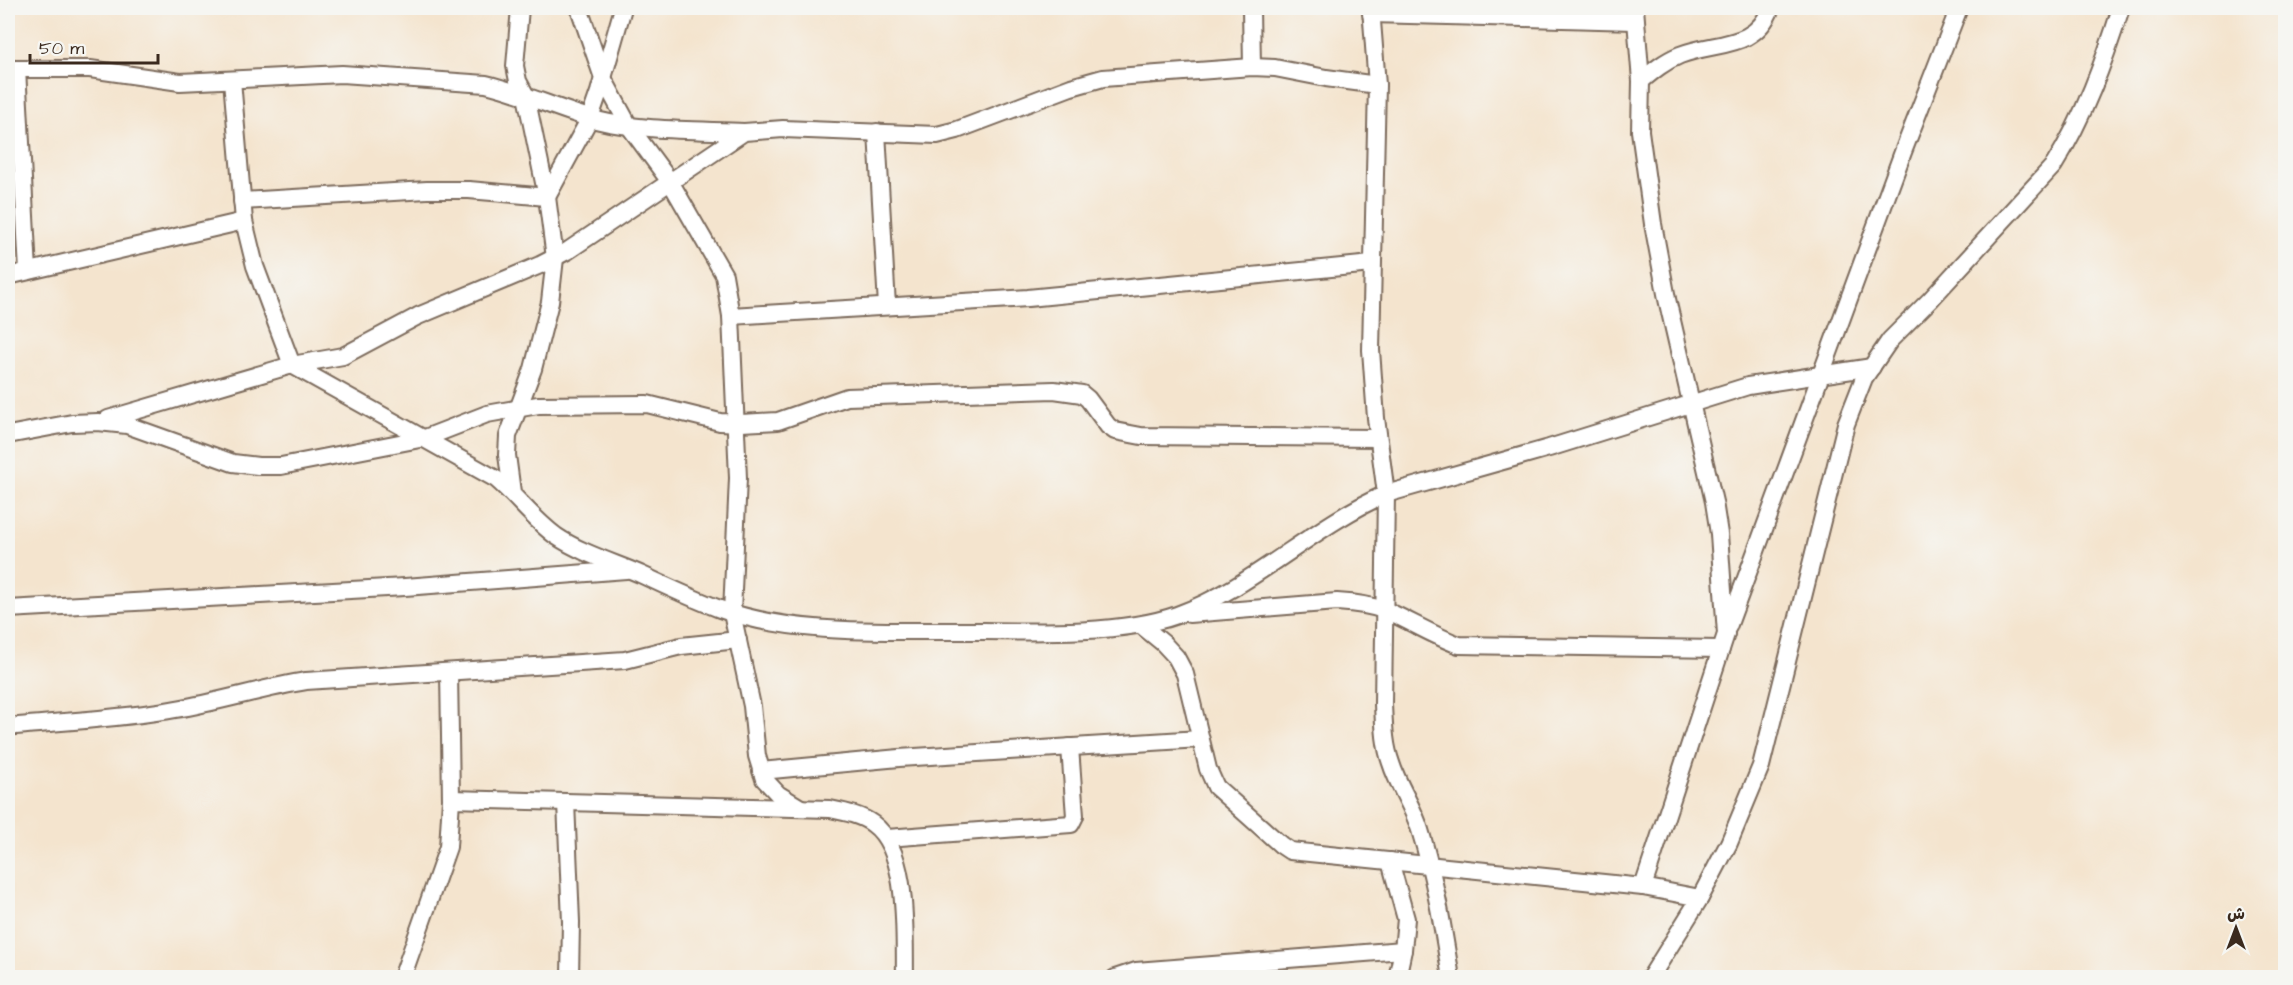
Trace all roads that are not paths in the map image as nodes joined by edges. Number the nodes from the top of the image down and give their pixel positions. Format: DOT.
graph roads {
  1 [pos="520,8"];
  2 [pos="579,8"];
  3 [pos="623,8"];
  4 [pos="1251,8"];
  5 [pos="1771,8"];
  6 [pos="1959,8"];
  7 [pos="2121,8"];
  8 [pos="1371,11"];
  9 [pos="1635,14"];
  10 [pos="1252,67"];
  11 [pos="12,69"];
  12 [pos="603,78"];
  13 [pos="232,80"];
  14 [pos="1641,81"];
  15 [pos="1377,85"];
  16 [pos="526,96"];
  17 [pos="590,118"];
  18 [pos="630,126"];
  19 [pos="744,132"];
  20 [pos="877,132"];
  21 [pos="671,183"];
  22 [pos="547,197"];
  23 [pos="242,201"];
  24 [pos="244,221"];
  25 [pos="555,258"];
  26 [pos="1372,264"];
  27 [pos="28,271"];
  28 [pos="8,276"];
  29 [pos="887,306"];
  30 [pos="731,316"];
  31 [pos="292,365"];
  32 [pos="1872,367"];
  33 [pos="1821,374"];
  34 [pos="1691,404"];
  35 [pos="518,407"];
  36 [pos="98,422"];
  37 [pos="735,423"];
  38 [pos="8,435"];
  39 [pos="425,438"];
  40 [pos="1378,438"];
  41 [pos="512,492"];
  42 [pos="1386,494"];
  43 [pos="629,570"];
  44 [pos="8,609"];
  45 [pos="1386,611"];
  46 [pos="732,613"];
  47 [pos="1176,615"];
  48 [pos="1141,625"];
  49 [pos="738,640"];
  50 [pos="1724,642"];
  51 [pos="449,672"];
  52 [pos="8,727"];
  53 [pos="1200,739"];
  54 [pos="1070,747"];
  55 [pos="761,771"];
  56 [pos="451,799"];
  57 [pos="566,802"];
  58 [pos="801,808"];
  59 [pos="887,838"];
  60 [pos="1390,861"];
  61 [pos="1429,865"];
  62 [pos="1643,887"];
  63 [pos="1700,898"];
  64 [pos="1403,950"];
  65 [pos="402,978"];
  66 [pos="570,978"];
  67 [pos="905,978"];
  68 [pos="1115,978"];
  69 [pos="1397,978"];
  70 [pos="1451,978"];
  71 [pos="1650,978"];
  1 -- 16 [label="street"];
  2 -- 12 [label="street"];
  3 -- 12 [label="street"];
  4 -- 10 [label="street"];
  5 -- 14 [label="street"];
  6 -- 33 [label="street"];
  7 -- 32 [label="street"];
  8 -- 9 [label="street"];
  8 -- 15 [label="street"];
  9 -- 14 [label="street"];
  10 -- 15 [label="street"];
  10 -- 20 [label="street"];
  11 -- 13 [label="street"];
  11 -- 27 [label="street"];
  12 -- 17 [label="street"];
  12 -- 18 [label="street"];
  13 -- 16 [label="street"];
  13 -- 23 [label="street"];
  14 -- 34 [label="street"];
  15 -- 26 [label="street"];
  16 -- 17 [label="street"];
  16 -- 22 [label="street"];
  17 -- 18 [label="street"];
  17 -- 22 [label="street"];
  18 -- 19 [label="street"];
  18 -- 21 [label="street"];
  19 -- 20 [label="street"];
  19 -- 21 [label="street"];
  20 -- 29 [label="street"];
  21 -- 25 [label="street"];
  21 -- 30 [label="street"];
  22 -- 23 [label="street"];
  22 -- 25 [label="street"];
  23 -- 24 [label="street"];
  24 -- 27 [label="street"];
  24 -- 31 [label="street"];
  25 -- 31 [label="street"];
  25 -- 35 [label="street"];
  26 -- 29 [label="street"];
  26 -- 40 [label="street"];
  27 -- 28 [label="street"];
  29 -- 30 [label="street"];
  30 -- 37 [label="street"];
  31 -- 36 [label="street"];
  31 -- 39 [label="street"];
  32 -- 33 [label="street"];
  32 -- 63 [label="street"];
  33 -- 34 [label="street"];
  33 -- 50 [label="street"];
  34 -- 42 [label="street"];
  34 -- 50 [label="street"];
  35 -- 37 [label="street"];
  35 -- 39 [label="street"];
  35 -- 41 [label="street"];
  36 -- 38 [label="street"];
  36 -- 39 [label="street"];
  37 -- 40 [label="street"];
  37 -- 46 [label="street"];
  39 -- 41 [label="street"];
  40 -- 42 [label="street"];
  41 -- 43 [label="street"];
  42 -- 45 [label="street"];
  42 -- 47 [label="street"];
  43 -- 44 [label="street"];
  43 -- 46 [label="street"];
  45 -- 47 [label="street"];
  45 -- 50 [label="street"];
  45 -- 61 [label="street"];
  46 -- 48 [label="street"];
  46 -- 49 [label="street"];
  47 -- 48 [label="street"];
  48 -- 53 [label="street"];
  49 -- 51 [label="street"];
  49 -- 55 [label="street"];
  50 -- 62 [label="street"];
  51 -- 52 [label="street"];
  51 -- 56 [label="street"];
  53 -- 54 [label="street"];
  53 -- 60 [label="street"];
  54 -- 55 [label="street"];
  54 -- 59 [label="street"];
  55 -- 58 [label="street"];
  56 -- 57 [label="street"];
  56 -- 65 [label="street"];
  57 -- 58 [label="street"];
  57 -- 66 [label="street"];
  58 -- 59 [label="street"];
  59 -- 67 [label="street"];
  60 -- 61 [label="street"];
  60 -- 64 [label="street"];
  61 -- 62 [label="street"];
  61 -- 70 [label="street"];
  62 -- 63 [label="street"];
  63 -- 71 [label="street"];
  64 -- 68 [label="street"];
  64 -- 69 [label="street"];
}
